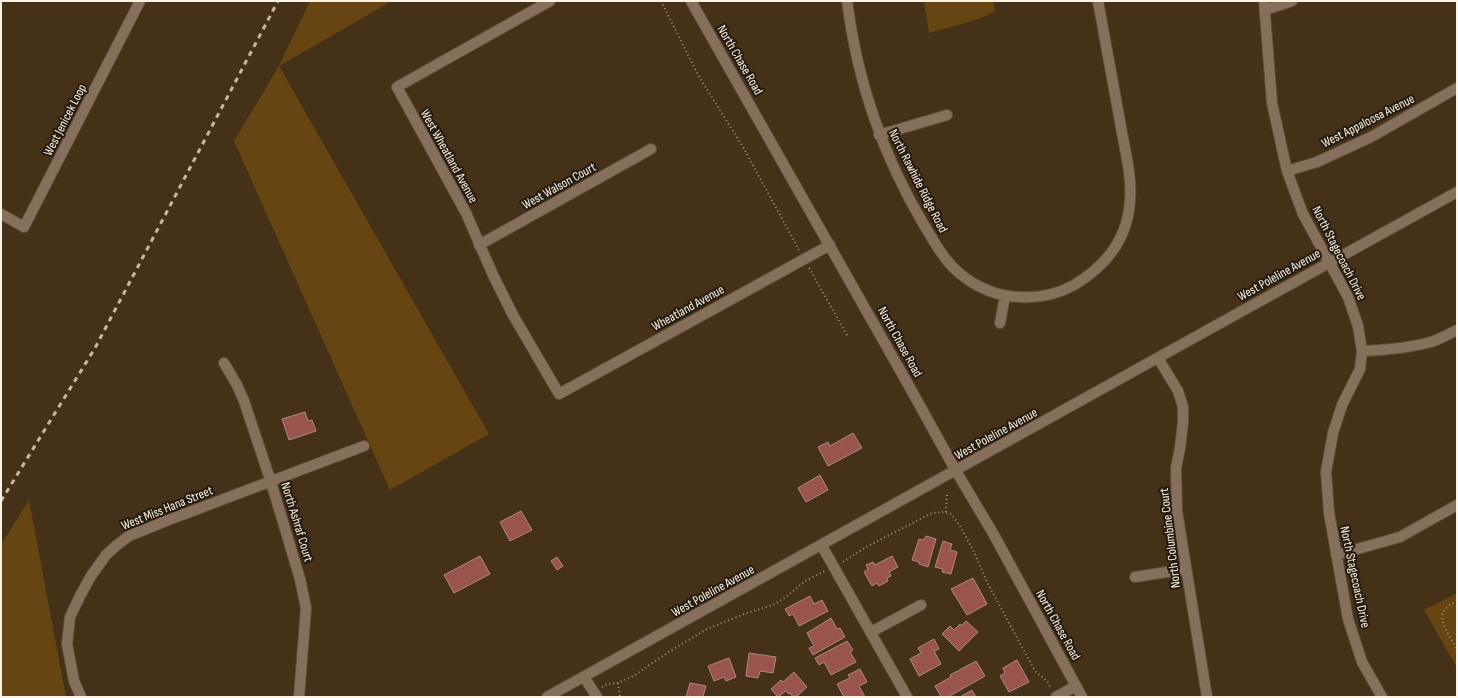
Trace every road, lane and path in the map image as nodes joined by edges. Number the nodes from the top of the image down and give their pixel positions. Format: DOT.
graph roads {
  1 [pos="140,1"];
  2 [pos="550,1"];
  3 [pos="661,1"];
  4 [pos="691,1"];
  5 [pos="847,1"];
  6 [pos="1098,1"];
  7 [pos="1292,1"];
  8 [pos="1265,5"];
  9 [pos="1457,88"];
  10 [pos="947,115"];
  11 [pos="879,135"];
  12 [pos="651,149"];
  13 [pos="1287,171"];
  14 [pos="1457,192"];
  15 [pos="1,214"];
  16 [pos="480,245"];
  17 [pos="830,245"];
  18 [pos="804,259"];
  19 [pos="1328,263"];
  20 [pos="1005,296"];
  21 [pos="1000,323"];
  22 [pos="1457,330"];
  23 [pos="847,335"];
  24 [pos="1362,351"];
  25 [pos="1158,358"];
  26 [pos="224,364"];
  27 [pos="559,394"];
  28 [pos="364,446"];
  29 [pos="956,471"];
  30 [pos="271,482"];
  31 [pos="947,496"];
  32 [pos="1457,505"];
  33 [pos="946,512"];
  34 [pos="822,546"];
  35 [pos="1336,555"];
  36 [pos="1186,568"];
  37 [pos="1135,577"];
  38 [pos="1457,601"];
  39 [pos="921,605"];
  40 [pos="871,632"];
  41 [pos="1457,649"];
  42 [pos="584,677"];
  43 [pos="618,683"];
  44 [pos="1076,686"];
  45 [pos="81,697"];
  46 [pos="299,697"];
  47 [pos="548,697"];
  48 [pos="597,697"];
  49 [pos="620,697"];
  50 [pos="907,697"];
  51 [pos="1056,697"];
  52 [pos="1082,697"];
  53 [pos="1207,697"];
  54 [pos="1382,697"];
  1 -- 15 [label="street, West Jenicek Loop"];
  2 -- 16 [label="street, West Wheatland Avenue"];
  3 -- 18 [label="path"];
  4 -- 17 [label="street, North Chase Road"];
  5 -- 11 [label="street, North Rawhide Ridge Road"];
  6 -- 20 [label="street, North Rawhide Ridge Road"];
  7 -- 8 [label="street"];
  8 -- 13 [label="street, North Stagecoach Drive"];
  9 -- 13 [label="street, West Appaloosa Avenue"];
  10 -- 11 [label="street"];
  11 -- 20 [label="street, North Rawhide Ridge Road"];
  12 -- 16 [label="street, West Walson Court"];
  13 -- 19 [label="street, North Stagecoach Drive"];
  14 -- 19 [label="street, West Poleline Avenue"];
  16 -- 27 [label="street, West Wheatland Avenue"];
  17 -- 18 [label="street, Wheatland Avenue"];
  17 -- 29 [label="street, North Chase Road"];
  18 -- 23 [label="path"];
  18 -- 27 [label="street, Wheatland Avenue"];
  19 -- 24 [label="street, North Stagecoach Drive"];
  19 -- 25 [label="street, West Poleline Avenue"];
  20 -- 21 [label="street"];
  22 -- 24 [label="street"];
  24 -- 35 [label="street, North Stagecoach Drive"];
  25 -- 29 [label="street, West Poleline Avenue"];
  25 -- 36 [label="street, North Columbine Court"];
  26 -- 30 [label="street, North Ashraf Court"];
  28 -- 30 [label="street, West Miss Hana Street"];
  29 -- 34 [label="street, West Poleline Avenue"];
  29 -- 44 [label="street, North Chase Road"];
  30 -- 45 [label="street, West Miss Hana Street"];
  30 -- 46 [label="street, North Ashraf Court"];
  31 -- 33 [label="path"];
  32 -- 35 [label="street"];
  34 -- 40 [label="street"];
  34 -- 42 [label="street, West Poleline Avenue"];
  35 -- 54 [label="street, North Stagecoach Drive"];
  36 -- 37 [label="street"];
  36 -- 53 [label="street, North Columbine Court"];
  38 -- 41 [label="path"];
  39 -- 40 [label="street"];
  40 -- 50 [label="street"];
  42 -- 47 [label="street, West Poleline Avenue"];
  42 -- 48 [label="street"];
  43 -- 49 [label="path"];
  44 -- 51 [label="street"];
  44 -- 52 [label="street, North Chase Road"];
}
